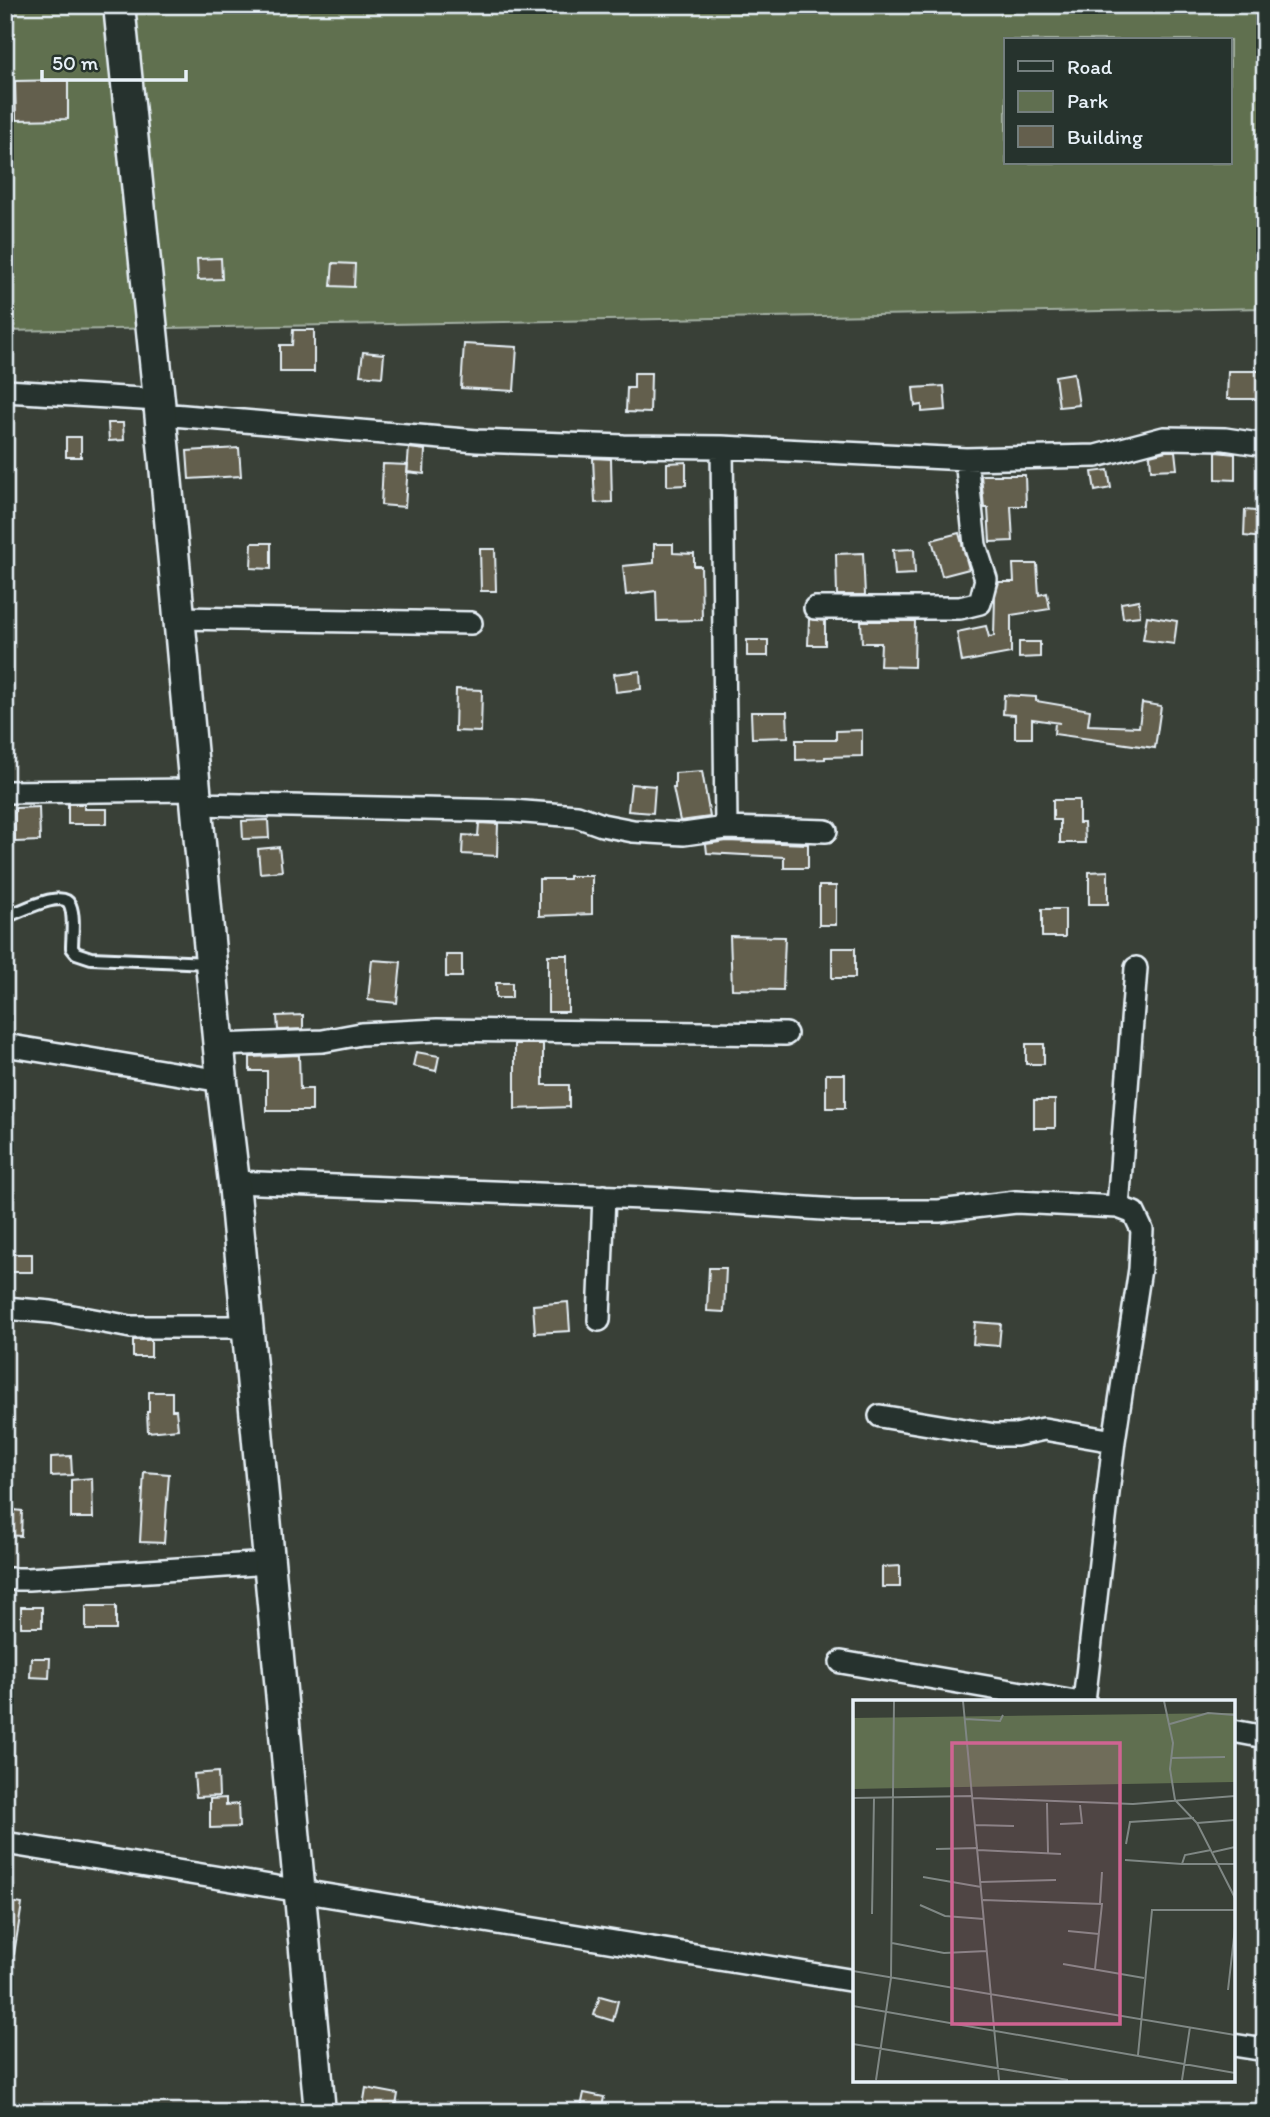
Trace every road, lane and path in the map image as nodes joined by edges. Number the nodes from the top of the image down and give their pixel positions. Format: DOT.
graph roads {
  1 [pos="119,5"];
  2 [pos="5,391"];
  3 [pos="160,407"];
  4 [pos="1265,445"];
  5 [pos="722,447"];
  6 [pos="966,459"];
  7 [pos="815,608"];
  8 [pos="179,618"];
  9 [pos="471,623"];
  10 [pos="5,792"];
  11 [pos="196,797"];
  12 [pos="726,828"];
  13 [pos="826,831"];
  14 [pos="5,917"];
  15 [pos="211,963"];
  16 [pos="1136,968"];
  17 [pos="786,1034"];
  18 [pos="5,1045"];
  19 [pos="219,1045"];
  20 [pos="222,1080"];
  21 [pos="234,1182"];
  22 [pos="604,1196"];
  23 [pos="1118,1207"];
  24 [pos="5,1308"];
  25 [pos="599,1320"];
  26 [pos="247,1327"];
  27 [pos="880,1416"];
  28 [pos="1114,1441"];
  29 [pos="270,1563"];
  30 [pos="5,1579"];
  31 [pos="841,1662"];
  32 [pos="1063,1700"];
  33 [pos="1084,1700"];
  34 [pos="1235,1731"];
  35 [pos="1265,1737"];
  36 [pos="5,1843"];
  37 [pos="300,1891"];
  38 [pos="853,1982"];
  39 [pos="1235,2045"];
  40 [pos="1265,2050"];
  41 [pos="320,2112"];
  1 -- 3 [label="street"];
  2 -- 3 [label="street"];
  3 -- 5 [label="street"];
  3 -- 8 [label="street"];
  4 -- 6 [label="street"];
  5 -- 6 [label="street"];
  5 -- 12 [label="street"];
  6 -- 7 [label="street"];
  8 -- 9 [label="street"];
  8 -- 11 [label="street"];
  10 -- 11 [label="street"];
  11 -- 12 [label="street"];
  11 -- 15 [label="street"];
  12 -- 13 [label="street"];
  14 -- 15 [label="lane"];
  15 -- 19 [label="street"];
  16 -- 23 [label="street"];
  17 -- 19 [label="street"];
  18 -- 20 [label="street"];
  19 -- 20 [label="street"];
  20 -- 21 [label="street"];
  21 -- 22 [label="street"];
  21 -- 26 [label="street"];
  22 -- 23 [label="street"];
  22 -- 25 [label="street"];
  23 -- 28 [label="street"];
  24 -- 26 [label="street"];
  26 -- 29 [label="street"];
  27 -- 28 [label="street"];
  28 -- 33 [label="street"];
  29 -- 30 [label="street"];
  29 -- 37 [label="street"];
  31 -- 32 [label="street"];
  34 -- 35 [label="street"];
  36 -- 37 [label="street"];
  37 -- 38 [label="street"];
  37 -- 41 [label="street"];
  39 -- 40 [label="street"];
}
